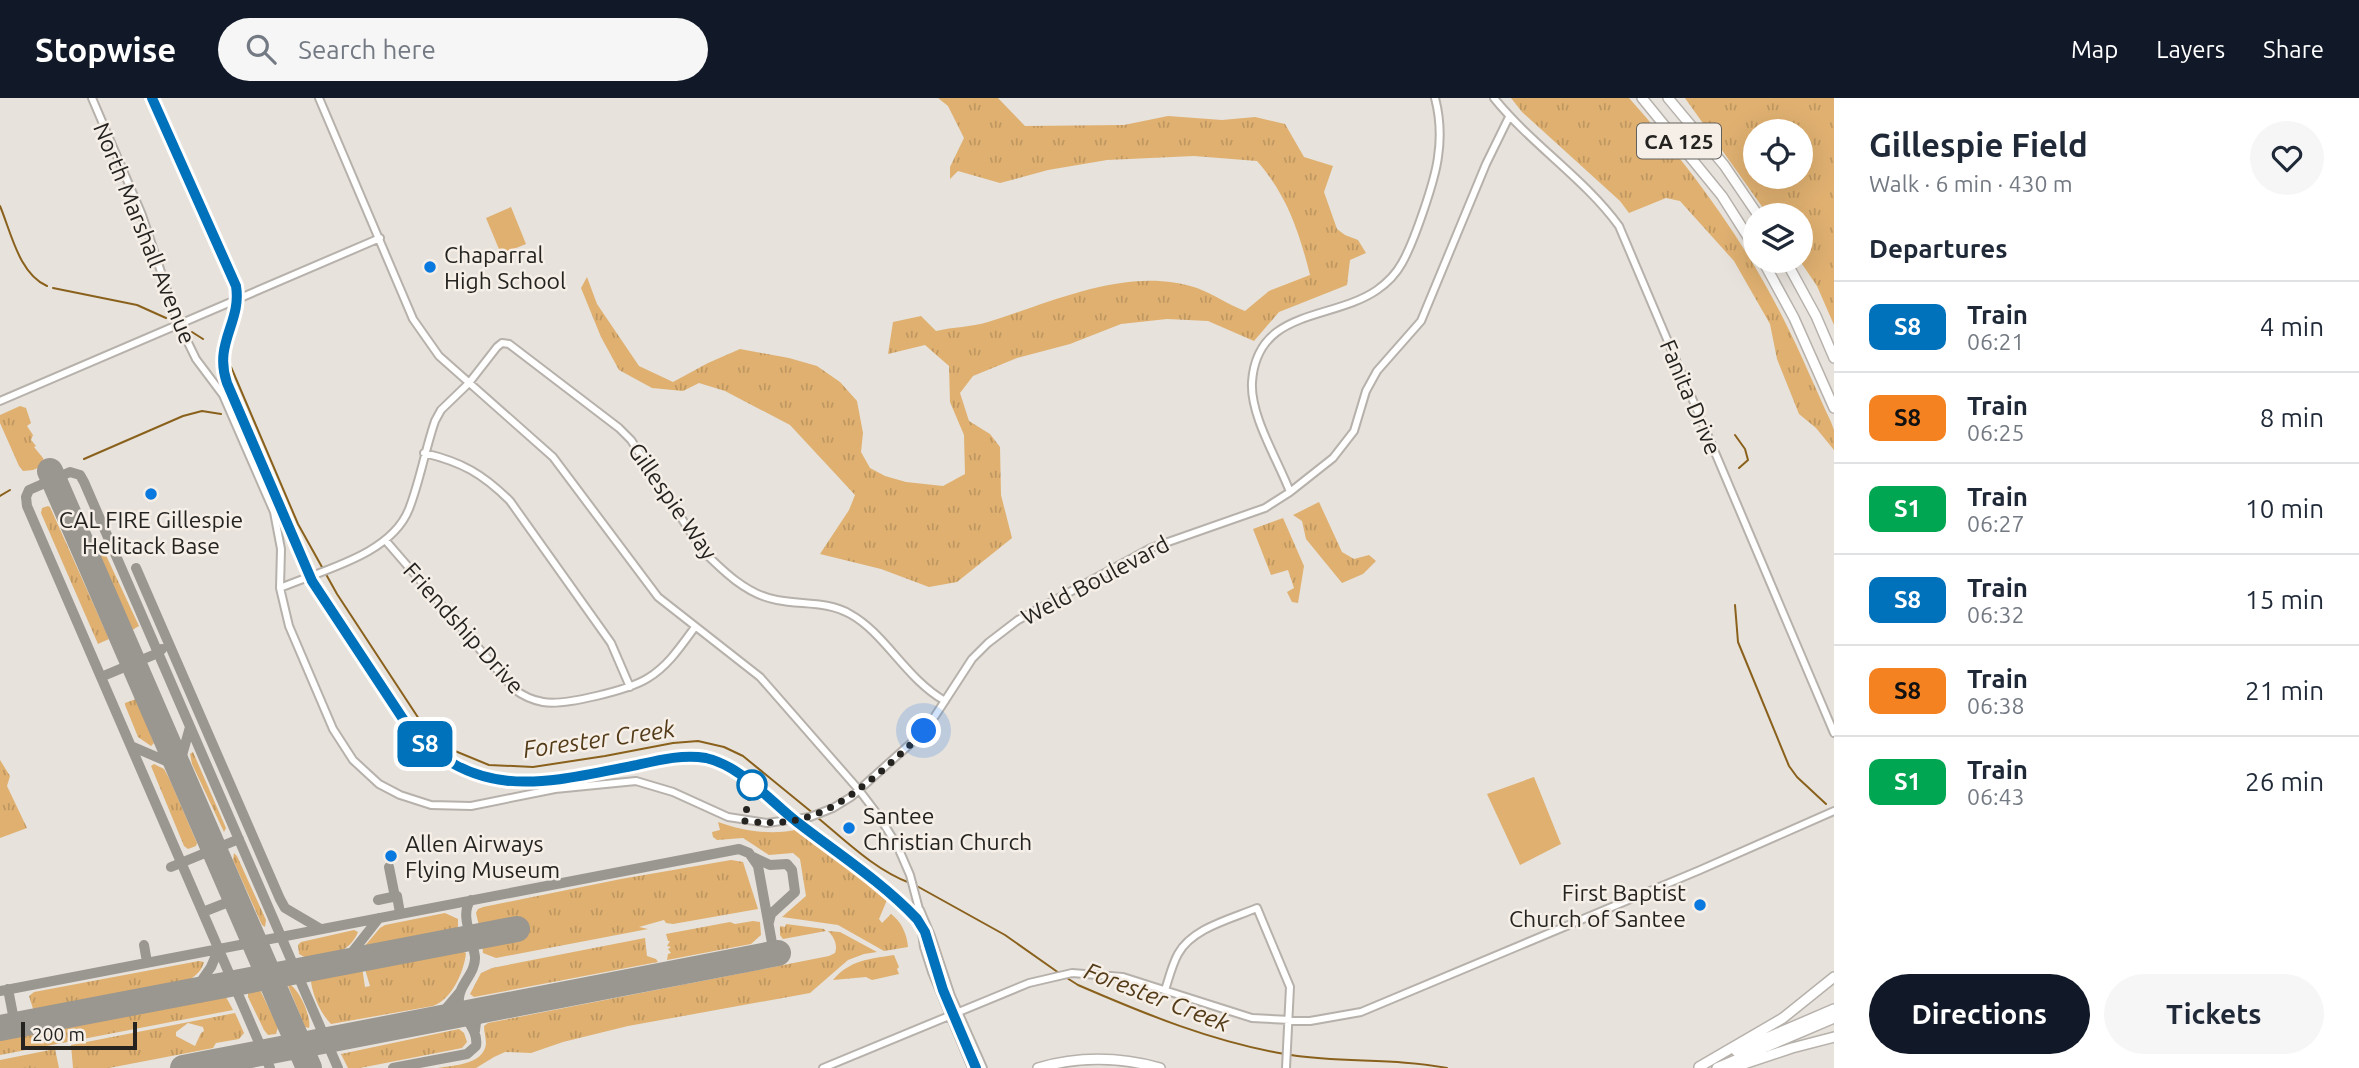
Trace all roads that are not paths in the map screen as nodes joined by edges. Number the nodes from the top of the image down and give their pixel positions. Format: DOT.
graph roads {
  1 [pos="92,98"];
  2 [pos="319,98"];
  3 [pos="1435,98"];
  4 [pos="1494,98"];
  5 [pos="1642,98"];
  6 [pos="1668,98"];
  7 [pos="1509,117"];
  8 [pos="1750,203"];
  9 [pos="1743,229"];
  10 [pos="380,238"];
  11 [pos="1770,273"];
  12 [pos="1793,273"];
  13 [pos="179,324"];
  14 [pos="1834,358"];
  15 [pos="469,383"];
  16 [pos="0,401"];
  17 [pos="1834,408"];
  18 [pos="424,453"];
  19 [pos="1290,492"];
  20 [pos="386,541"];
  21 [pos="280,588"];
  22 [pos="695,627"];
  23 [pos="630,687"];
  24 [pos="945,701"];
  25 [pos="1834,733"];
  26 [pos="859,790"];
  27 [pos="1834,811"];
  28 [pos="919,909"];
  29 [pos="1834,977"];
  30 [pos="1165,990"];
  31 [pos="1834,1007"];
  32 [pos="958,1013"];
  33 [pos="949,1016"];
  34 [pos="1834,1018"];
  35 [pos="1289,1021"];
  36 [pos="1834,1037"];
  37 [pos="823,1068"];
  38 [pos="972,1068"];
  39 [pos="983,1068"];
  40 [pos="1038,1068"];
  41 [pos="1160,1068"];
  42 [pos="1286,1068"];
  43 [pos="1698,1068"];
  44 [pos="1717,1068"];
  45 [pos="1732,1068"];
  1 -- 13 [label="main road, North Marshall Avenue"];
  2 -- 10 [label="main road"];
  3 -- 19 [label="main road"];
  4 -- 7 [label="main road, Fanita Drive"];
  5 -- 9 [label="highway, CA 125"];
  6 -- 8 [label="highway, CA 125"];
  7 -- 19 [label="main road, Weld Boulevard"];
  7 -- 25 [label="main road, Fanita Drive"];
  10 -- 13 [label="main road"];
  10 -- 15 [label="main road"];
  11 -- 17 [label="highway"];
  12 -- 14 [label="highway"];
  13 -- 16 [label="main road"];
  13 -- 21 [label="main road, North Marshall Avenue"];
  15 -- 18 [label="main road"];
  15 -- 22 [label="main road"];
  15 -- 24 [label="main road, Gillespie Way"];
  18 -- 20 [label="main road"];
  18 -- 23 [label="main road"];
  19 -- 24 [label="main road, Weld Boulevard"];
  20 -- 21 [label="main road"];
  20 -- 23 [label="main road, Friendship Drive"];
  21 -- 26 [label="main road, North Marshall Avenue"];
  22 -- 23 [label="main road, Friendship Drive"];
  22 -- 26 [label="main road"];
  24 -- 26 [label="main road, Weld Boulevard"];
  26 -- 28 [label="main road"];
  27 -- 35 [label="main road"];
  28 -- 32 [label="main road"];
  28 -- 33 [label="main road"];
  29 -- 43 [label="highway"];
  30 -- 32 [label="main road"];
  30 -- 35 [label="main road"];
  30 -- 35 [label="main road"];
  31 -- 43 [label="highway"];
  32 -- 33 [label="main road"];
  32 -- 39 [label="main road"];
  33 -- 37 [label="main road"];
  33 -- 38 [label="main road"];
  34 -- 44 [label="highway"];
  35 -- 42 [label="main road"];
  36 -- 45 [label="highway"];
  40 -- 41 [label="highway"];
}
